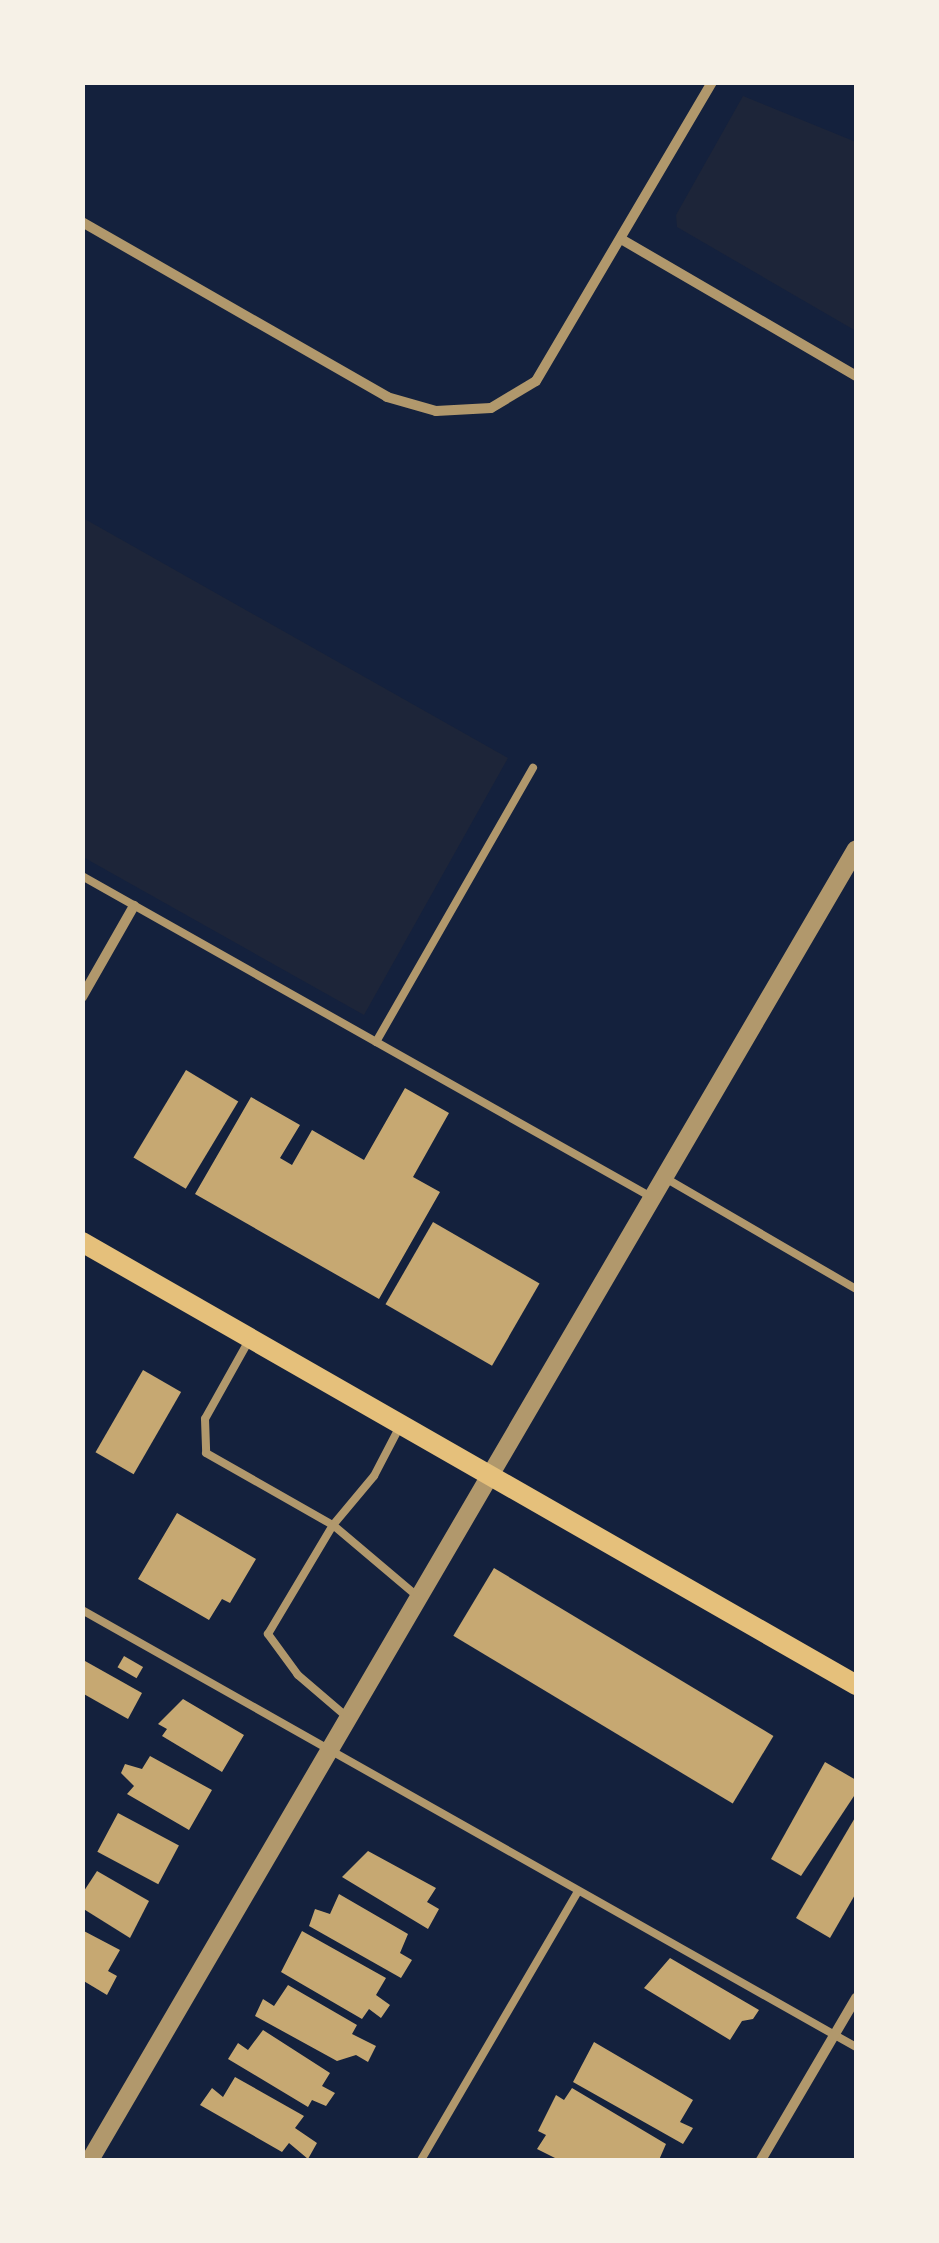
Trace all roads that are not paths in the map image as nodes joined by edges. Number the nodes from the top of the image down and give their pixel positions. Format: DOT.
graph roads {
  1 [pos="712,82"];
  2 [pos="82,222"];
  3 [pos="621,239"];
  4 [pos="856,376"];
  5 [pos="533,768"];
  6 [pos="856,849"];
  7 [pos="82,876"];
  8 [pos="134,906"];
  9 [pos="82,997"];
  10 [pos="376,1042"];
  11 [pos="663,1176"];
  12 [pos="651,1196"];
  13 [pos="82,1242"];
  14 [pos="856,1288"];
  15 [pos="250,1338"];
  16 [pos="401,1424"];
  17 [pos="488,1474"];
  18 [pos="333,1525"];
  19 [pos="417,1596"];
  20 [pos="82,1610"];
  21 [pos="856,1685"];
  22 [pos="347,1717"];
  23 [pos="327,1751"];
  24 [pos="578,1891"];
  25 [pos="856,1998"];
  26 [pos="835,2035"];
  27 [pos="856,2047"];
  28 [pos="90,2160"];
  29 [pos="421,2160"];
  30 [pos="761,2160"];
  1 -- 3 [label="street"];
  2 -- 3 [label="street"];
  3 -- 4 [label="street"];
  5 -- 10 [label="lane"];
  6 -- 11 [label="street"];
  7 -- 8 [label="lane"];
  8 -- 9 [label="street"];
  8 -- 10 [label="lane"];
  10 -- 12 [label="lane"];
  11 -- 12 [label="street"];
  11 -- 14 [label="lane"];
  12 -- 17 [label="street"];
  13 -- 15 [label="main road"];
  15 -- 16 [label="main road"];
  15 -- 18 [label="lane"];
  16 -- 17 [label="main road"];
  16 -- 18 [label="lane"];
  17 -- 19 [label="street"];
  17 -- 21 [label="main road"];
  18 -- 19 [label="lane"];
  18 -- 22 [label="lane"];
  19 -- 22 [label="street"];
  20 -- 23 [label="lane"];
  22 -- 23 [label="street"];
  23 -- 24 [label="lane"];
  23 -- 28 [label="street"];
  24 -- 26 [label="lane"];
  24 -- 29 [label="lane"];
  25 -- 26 [label="street"];
  26 -- 27 [label="lane"];
  26 -- 30 [label="street"];
}
